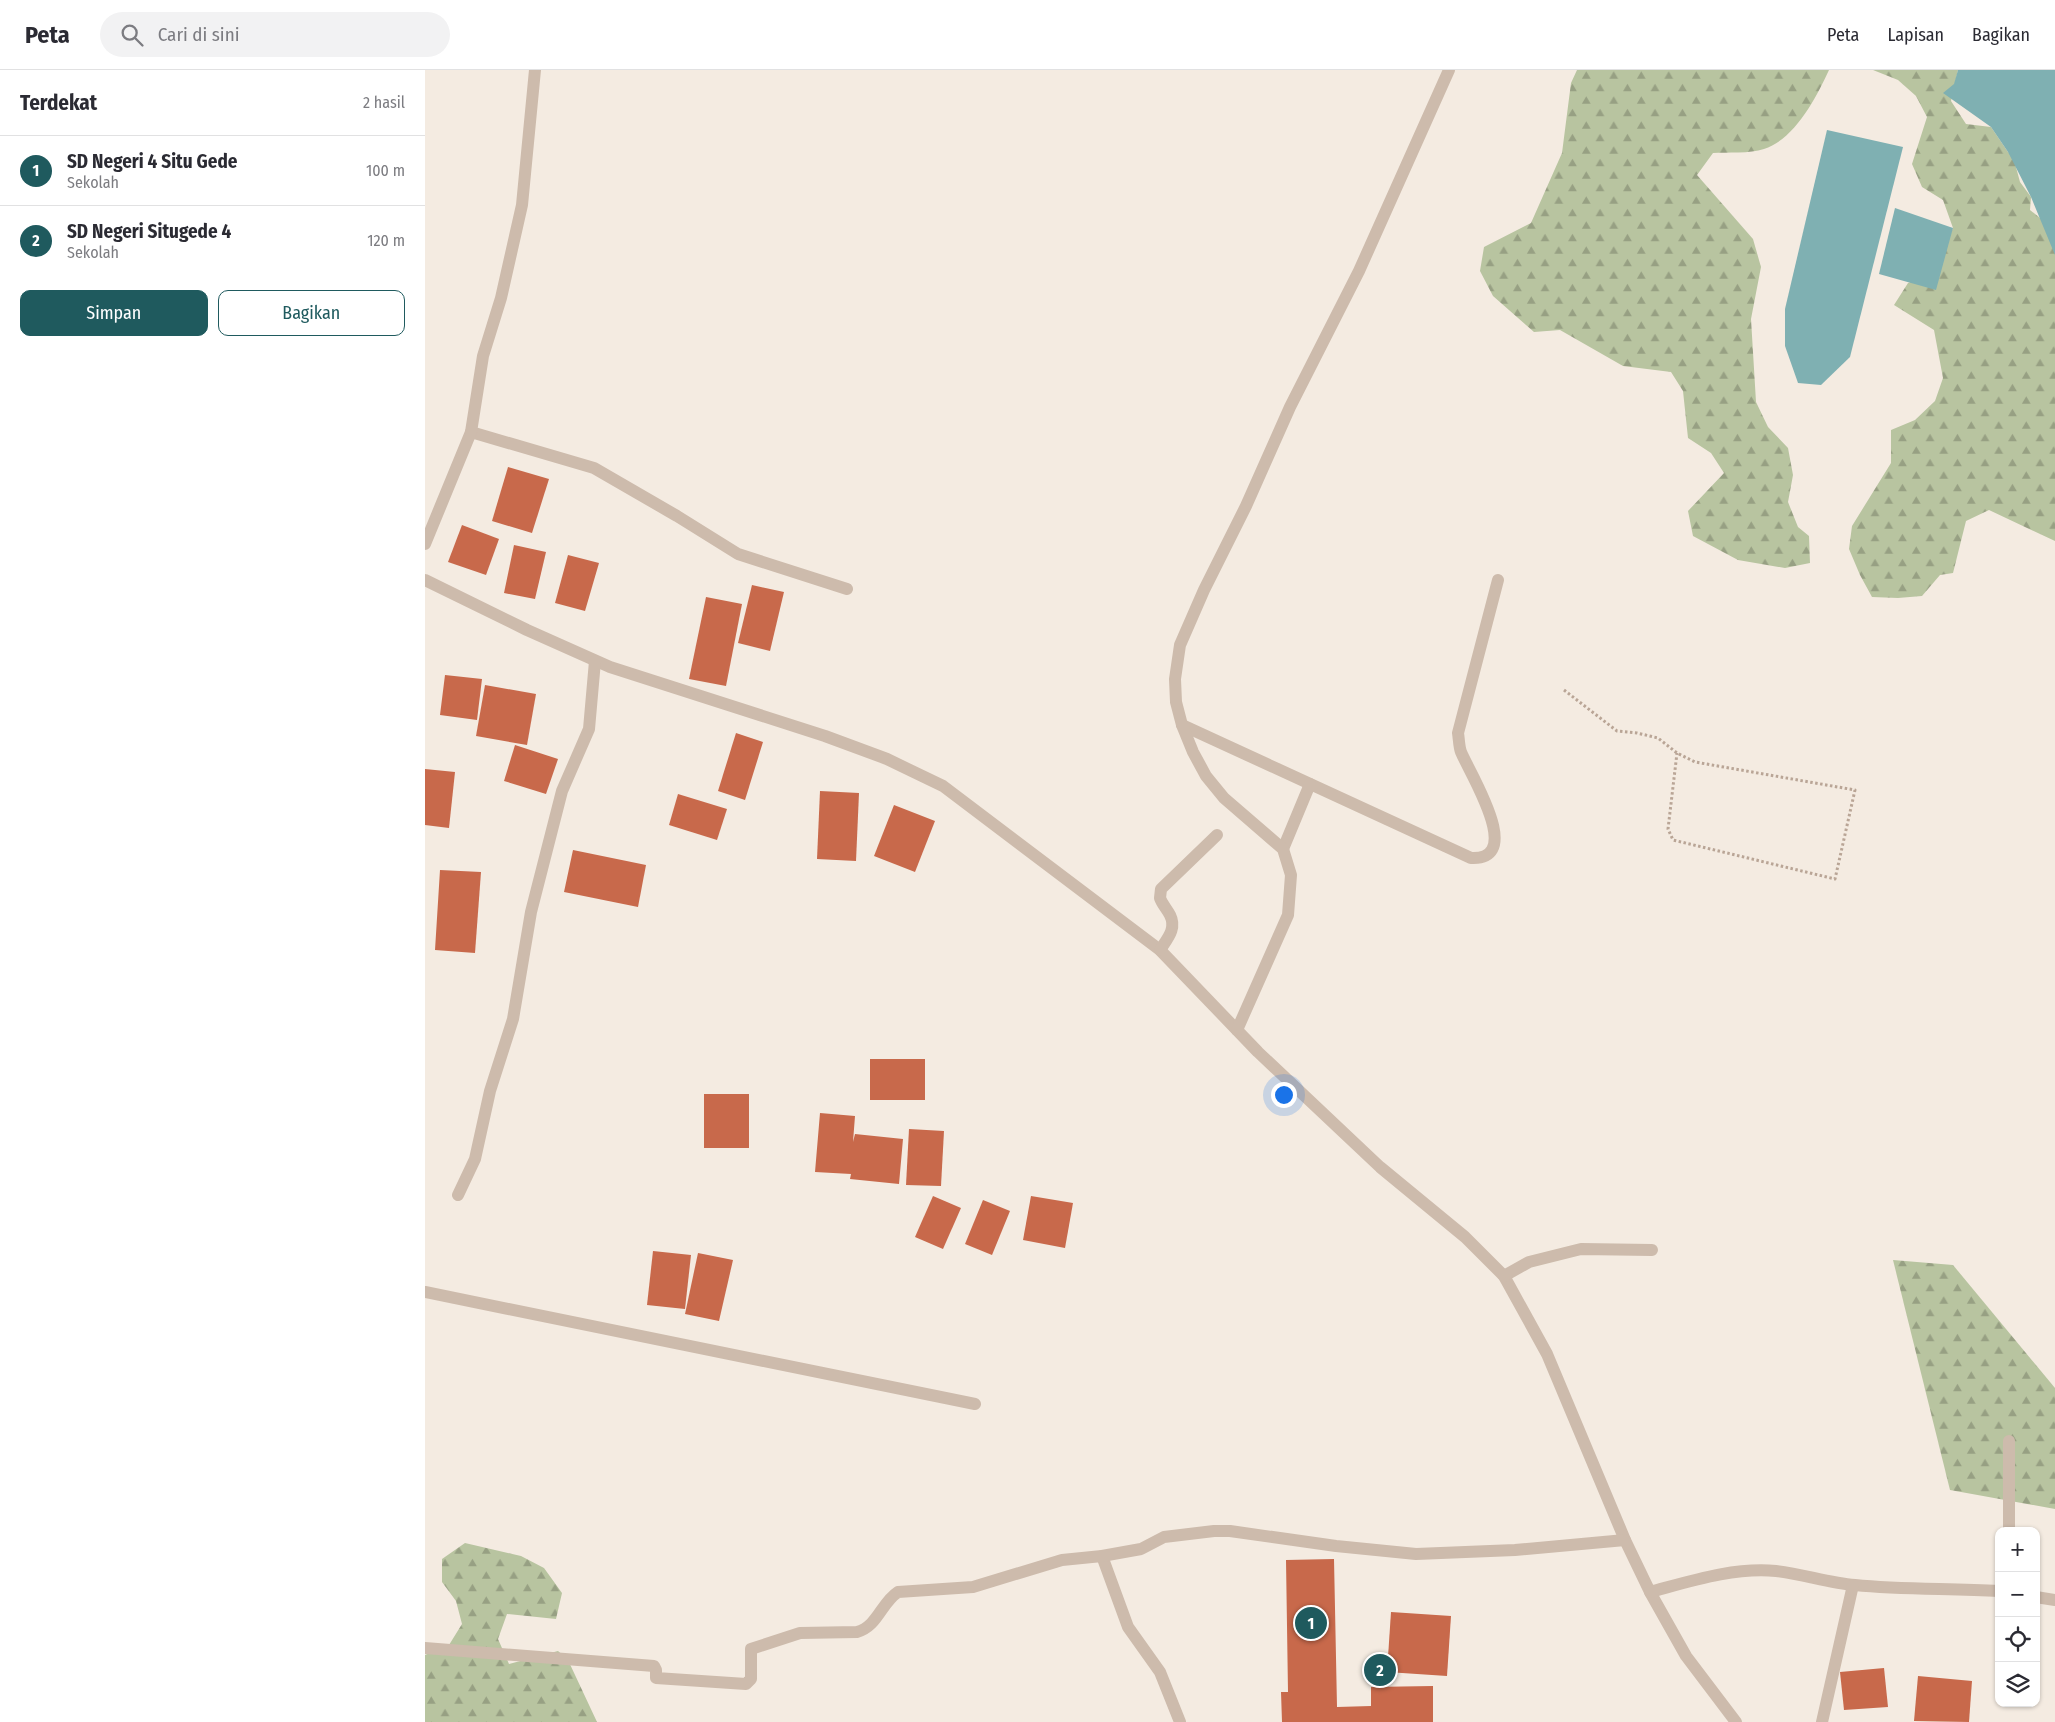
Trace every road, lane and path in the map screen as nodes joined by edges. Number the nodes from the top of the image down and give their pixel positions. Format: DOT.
graph roads {
  1 [pos="535,70"];
  2 [pos="1449,70"];
  3 [pos="471,432"];
  4 [pos="425,544"];
  5 [pos="425,580"];
  6 [pos="1498,580"];
  7 [pos="847,589"];
  8 [pos="595,661"];
  9 [pos="1564,690"];
  10 [pos="1182,725"];
  11 [pos="1677,753"];
  12 [pos="1310,784"];
  13 [pos="1217,835"];
  14 [pos="1283,849"];
  15 [pos="1160,950"];
  16 [pos="1237,1030"];
  17 [pos="458,1195"];
  18 [pos="1652,1250"];
  19 [pos="1504,1276"];
  20 [pos="425,1292"];
  21 [pos="975,1404"];
  22 [pos="2009,1441"];
  23 [pos="2009,1527"];
  24 [pos="1625,1540"];
  25 [pos="1102,1556"];
  26 [pos="1853,1585"];
  27 [pos="1995,1591"];
  28 [pos="1650,1592"];
  29 [pos="2040,1598"];
  30 [pos="2055,1600"];
  31 [pos="425,1648"];
  32 [pos="1180,1722"];
  33 [pos="1736,1722"];
  34 [pos="1822,1722"];
  1 -- 3 [label="street"];
  2 -- 10 [label="street"];
  3 -- 4 [label="street"];
  3 -- 7 [label="street"];
  5 -- 8 [label="street"];
  6 -- 12 [label="street"];
  8 -- 15 [label="street"];
  8 -- 17 [label="street"];
  9 -- 11 [label="path"];
  10 -- 12 [label="street"];
  10 -- 14 [label="street"];
  11 -- 11 [label="path"];
  12 -- 14 [label="street"];
  13 -- 15 [label="street"];
  14 -- 16 [label="street"];
  15 -- 16 [label="street"];
  16 -- 19 [label="street"];
  18 -- 19 [label="street"];
  19 -- 24 [label="street"];
  20 -- 21 [label="street"];
  22 -- 23 [label="street"];
  24 -- 25 [label="street"];
  24 -- 28 [label="street"];
  25 -- 31 [label="street"];
  25 -- 32 [label="street"];
  26 -- 27 [label="street"];
  26 -- 28 [label="street"];
  26 -- 34 [label="street"];
  28 -- 33 [label="street"];
  29 -- 30 [label="street"];
}
